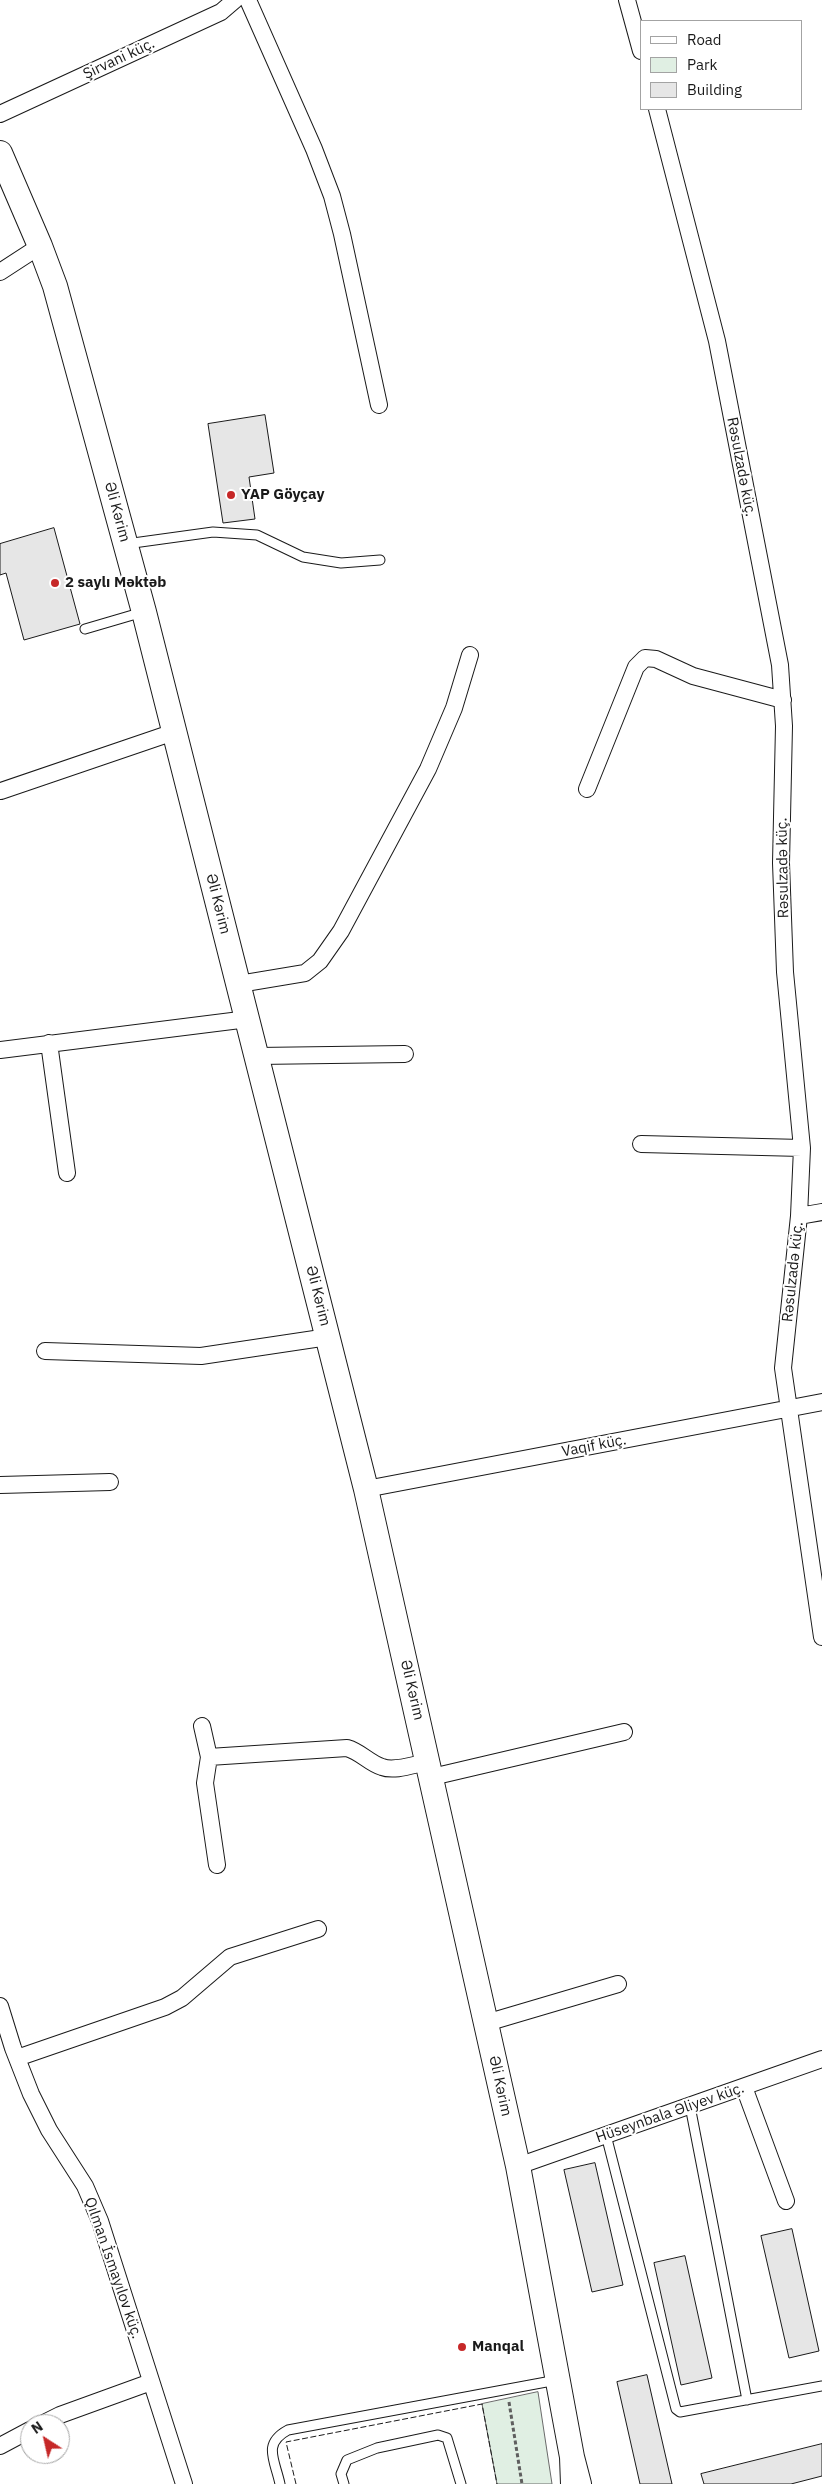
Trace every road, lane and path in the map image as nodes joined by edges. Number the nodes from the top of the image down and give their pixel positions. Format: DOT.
graph roads {
  1 [pos="236,0"];
  2 [pos="248,0"];
  3 [pos="626,0"];
  4 [pos="640,48"];
  5 [pos="657,110"];
  6 [pos="0,114"];
  7 [pos="0,153"];
  8 [pos="40,246"];
  9 [pos="0,272"];
  10 [pos="379,404"];
  11 [pos="126,544"];
  12 [pos="380,560"];
  13 [pos="144,612"];
  14 [pos="85,629"];
  15 [pos="470,655"];
  16 [pos="783,700"];
  17 [pos="174,732"];
  18 [pos="587,789"];
  19 [pos="1,791"];
  20 [pos="239,984"];
  21 [pos="248,1019"];
  22 [pos="49,1043"];
  23 [pos="0,1050"];
  24 [pos="405,1054"];
  25 [pos="257,1056"];
  26 [pos="641,1144"];
  27 [pos="802,1148"];
  28 [pos="67,1173"];
  29 [pos="822,1212"];
  30 [pos="799,1216"];
  31 [pos="328,1337"];
  32 [pos="44,1351"];
  33 [pos="822,1402"];
  34 [pos="788,1409"];
  35 [pos="110,1482"];
  36 [pos="0,1485"];
  37 [pos="366,1489"];
  38 [pos="822,1637"];
  39 [pos="202,1726"];
  40 [pos="624,1732"];
  41 [pos="209,1757"];
  42 [pos="430,1769"];
  43 [pos="217,1865"];
  44 [pos="318,1929"];
  45 [pos="618,1984"];
  46 [pos="0,2006"];
  47 [pos="486,2023"];
  48 [pos="17,2058"];
  49 [pos="822,2059"];
  50 [pos="744,2087"];
  51 [pos="690,2106"];
  52 [pos="606,2135"];
  53 [pos="518,2166"];
  54 [pos="786,2202"];
  55 [pos="558,2380"];
  56 [pos="151,2382"];
  57 [pos="822,2386"];
  58 [pos="509,2398"];
  59 [pos="747,2400"];
  60 [pos="60,2414"];
  61 [pos="20,2435"];
  62 [pos="0,2446"];
  63 [pos="572,2457"];
  64 [pos="184,2484"];
  65 [pos="280,2484"];
  66 [pos="344,2484"];
  67 [pos="461,2484"];
  68 [pos="522,2484"];
  69 [pos="573,2484"];
  70 [pos="578,2484"];
  1 -- 6 [label="street, Şirvani küç."];
  2 -- 10 [label="street"];
  3 -- 4 [label="street"];
  5 -- 16 [label="street, Rəsulzadə küç."];
  7 -- 8 [label="main road, Əli Kərim"];
  8 -- 9 [label="street"];
  8 -- 11 [label="main road, Əli Kərim"];
  11 -- 12 [label="lane"];
  11 -- 13 [label="main road, Əli Kərim"];
  13 -- 14 [label="lane"];
  13 -- 17 [label="main road, Əli Kərim"];
  15 -- 20 [label="street"];
  16 -- 18 [label="street"];
  16 -- 27 [label="street, Rəsulzadə küç."];
  17 -- 19 [label="street"];
  17 -- 20 [label="main road, Əli Kərim"];
  20 -- 21 [label="main road, Əli Kərim"];
  21 -- 22 [label="street"];
  21 -- 25 [label="main road, Əli Kərim"];
  22 -- 23 [label="street"];
  22 -- 28 [label="street"];
  24 -- 25 [label="street"];
  25 -- 31 [label="main road, Əli Kərim"];
  26 -- 27 [label="street"];
  27 -- 30 [label="street, Rəsulzadə küç."];
  29 -- 30 [label="street"];
  30 -- 34 [label="street, Rəsulzadə küç."];
  31 -- 32 [label="street"];
  31 -- 37 [label="main road, Əli Kərim"];
  33 -- 34 [label="street, Vaqif küç."];
  34 -- 37 [label="street, Vaqif küç."];
  34 -- 38 [label="street, Rəsulzadə küç."];
  35 -- 36 [label="street"];
  37 -- 42 [label="main road, Əli Kərim"];
  39 -- 41 [label="street"];
  40 -- 42 [label="street"];
  41 -- 42 [label="street"];
  41 -- 43 [label="street"];
  42 -- 47 [label="main road, Əli Kərim"];
  44 -- 48 [label="street"];
  45 -- 47 [label="street"];
  46 -- 48 [label="street, Qılman İsmayılov küç."];
  47 -- 53 [label="main road, Əli Kərim"];
  48 -- 56 [label="street, Qılman İsmayılov küç."];
  49 -- 50 [label="street, Hüseynbala Əliyev küç."];
  50 -- 51 [label="street, Hüseynbala Əliyev küç."];
  50 -- 54 [label="street"];
  51 -- 52 [label="street, Hüseynbala Əliyev küç."];
  51 -- 59 [label="lane"];
  52 -- 53 [label="street, Hüseynbala Əliyev küç."];
  52 -- 59 [label="lane"];
  53 -- 55 [label="main road, Əli Kərim"];
  55 -- 63 [label="main road, Əli Kərim"];
  55 -- 65 [label="lane"];
  56 -- 60 [label="street"];
  56 -- 64 [label="street, Qılman İsmayılov küç."];
  57 -- 59 [label="lane"];
  58 -- 68 [label="path"];
  61 -- 62 [label="street"];
  63 -- 69 [label="main road"];
  63 -- 70 [label="main road"];
  66 -- 67 [label="lane"];
}
